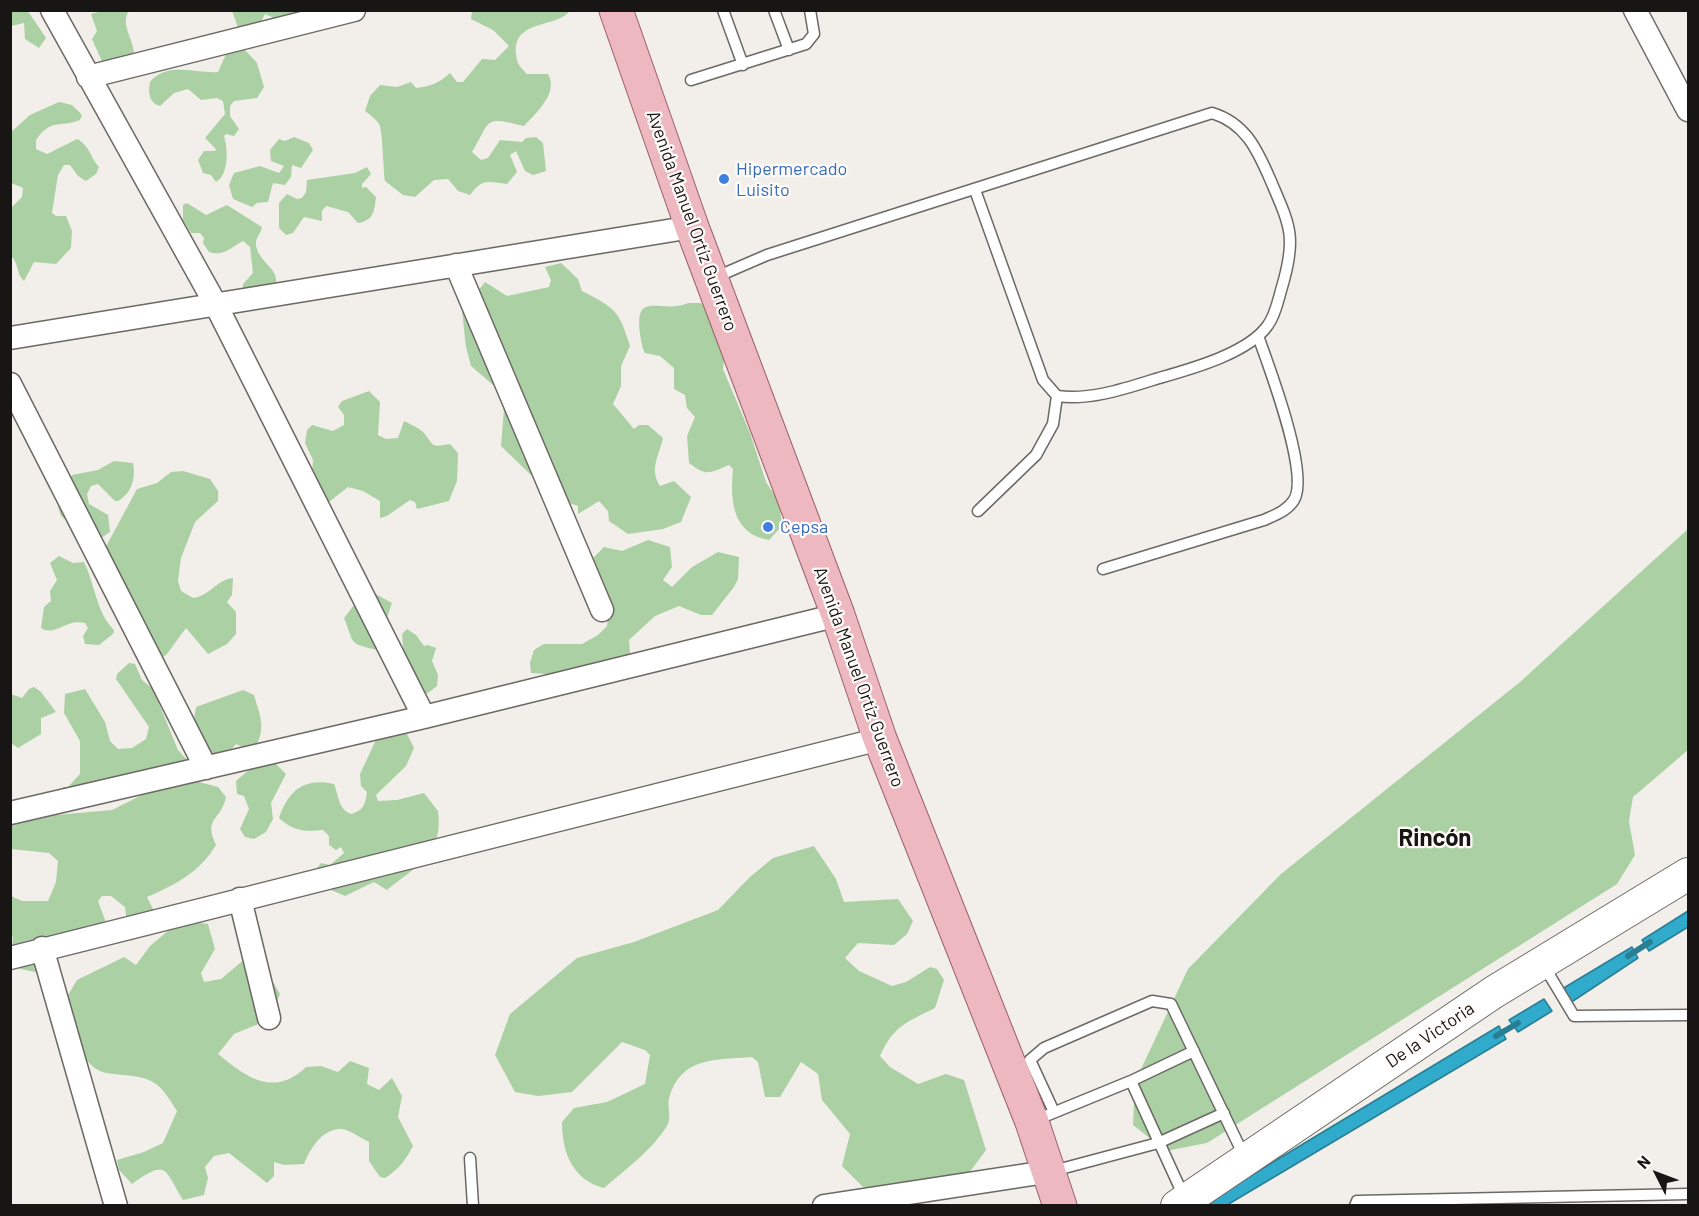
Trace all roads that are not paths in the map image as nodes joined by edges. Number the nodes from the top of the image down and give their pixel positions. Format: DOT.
graph roads {
  1 [pos="52,10"];
  2 [pos="354,10"];
  3 [pos="616,10"];
  4 [pos="723,10"];
  5 [pos="774,10"];
  6 [pos="810,10"];
  7 [pos="1635,10"];
  8 [pos="789,50"];
  9 [pos="743,65"];
  10 [pos="88,77"];
  11 [pos="691,80"];
  12 [pos="1686,97"];
  13 [pos="975,190"];
  14 [pos="692,226"];
  15 [pos="456,265"];
  16 [pos="712,278"];
  17 [pos="216,304"];
  18 [pos="1258,336"];
  19 [pos="10,338"];
  20 [pos="10,384"];
  21 [pos="1057,396"];
  22 [pos="978,511"];
  23 [pos="1103,569"];
  24 [pos="602,610"];
  25 [pos="838,615"];
  26 [pos="424,717"];
  27 [pos="879,739"];
  28 [pos="206,768"];
  29 [pos="10,813"];
  30 [pos="1689,874"];
  31 [pos="240,899"];
  32 [pos="42,948"];
  33 [pos="10,958"];
  34 [pos="1542,963"];
  35 [pos="1689,1016"];
  36 [pos="269,1018"];
  37 [pos="1194,1051"];
  38 [pos="1131,1082"];
  39 [pos="1224,1113"];
  40 [pos="1043,1117"];
  41 [pos="1158,1143"];
  42 [pos="470,1158"];
  43 [pos="1246,1159"];
  44 [pos="1046,1172"];
  45 [pos="1689,1194"];
  46 [pos="1181,1202"];
  47 [pos="116,1206"];
  48 [pos="473,1206"];
  49 [pos="824,1206"];
  50 [pos="1060,1206"];
  51 [pos="1355,1206"];
  1 -- 10 [label="street"];
  2 -- 10 [label="street"];
  3 -- 14 [label="main road, Avenida Manuel Ortíz Guerrero"];
  4 -- 9 [label="lane"];
  5 -- 8 [label="lane"];
  6 -- 8 [label="lane"];
  7 -- 12 [label="street"];
  8 -- 9 [label="lane"];
  9 -- 11 [label="lane"];
  10 -- 17 [label="street"];
  13 -- 16 [label="lane"];
  13 -- 18 [label="lane"];
  13 -- 21 [label="lane"];
  14 -- 15 [label="street"];
  14 -- 16 [label="main road, Avenida Manuel Ortíz Guerrero"];
  15 -- 17 [label="street"];
  15 -- 24 [label="street"];
  16 -- 25 [label="main road, Avenida Manuel Ortíz Guerrero"];
  17 -- 19 [label="street"];
  17 -- 26 [label="street"];
  18 -- 21 [label="lane"];
  18 -- 23 [label="lane"];
  20 -- 28 [label="street"];
  21 -- 22 [label="lane"];
  25 -- 26 [label="street"];
  25 -- 27 [label="main road, Avenida Manuel Ortíz Guerrero"];
  26 -- 28 [label="street"];
  27 -- 31 [label="street"];
  27 -- 40 [label="main road, Avenida Manuel Ortíz Guerrero"];
  28 -- 29 [label="street"];
  30 -- 34 [label="main road, De la Victoria"];
  31 -- 32 [label="street"];
  31 -- 36 [label="street"];
  32 -- 33 [label="street"];
  32 -- 47 [label="street"];
  34 -- 35 [label="lane"];
  34 -- 43 [label="main road, De la Victoria"];
  37 -- 38 [label="lane"];
  37 -- 39 [label="lane"];
  37 -- 40 [label="lane"];
  38 -- 40 [label="lane"];
  38 -- 41 [label="lane"];
  39 -- 41 [label="lane"];
  39 -- 43 [label="lane"];
  40 -- 44 [label="main road, Avenida Manuel Ortíz Guerrero"];
  41 -- 44 [label="lane"];
  41 -- 46 [label="lane"];
  42 -- 48 [label="lane"];
  43 -- 46 [label="main road, De la Victoria"];
  44 -- 49 [label="street"];
  44 -- 50 [label="main road, Avenida Manuel Ortíz Guerrero"];
  45 -- 51 [label="lane"];
}
